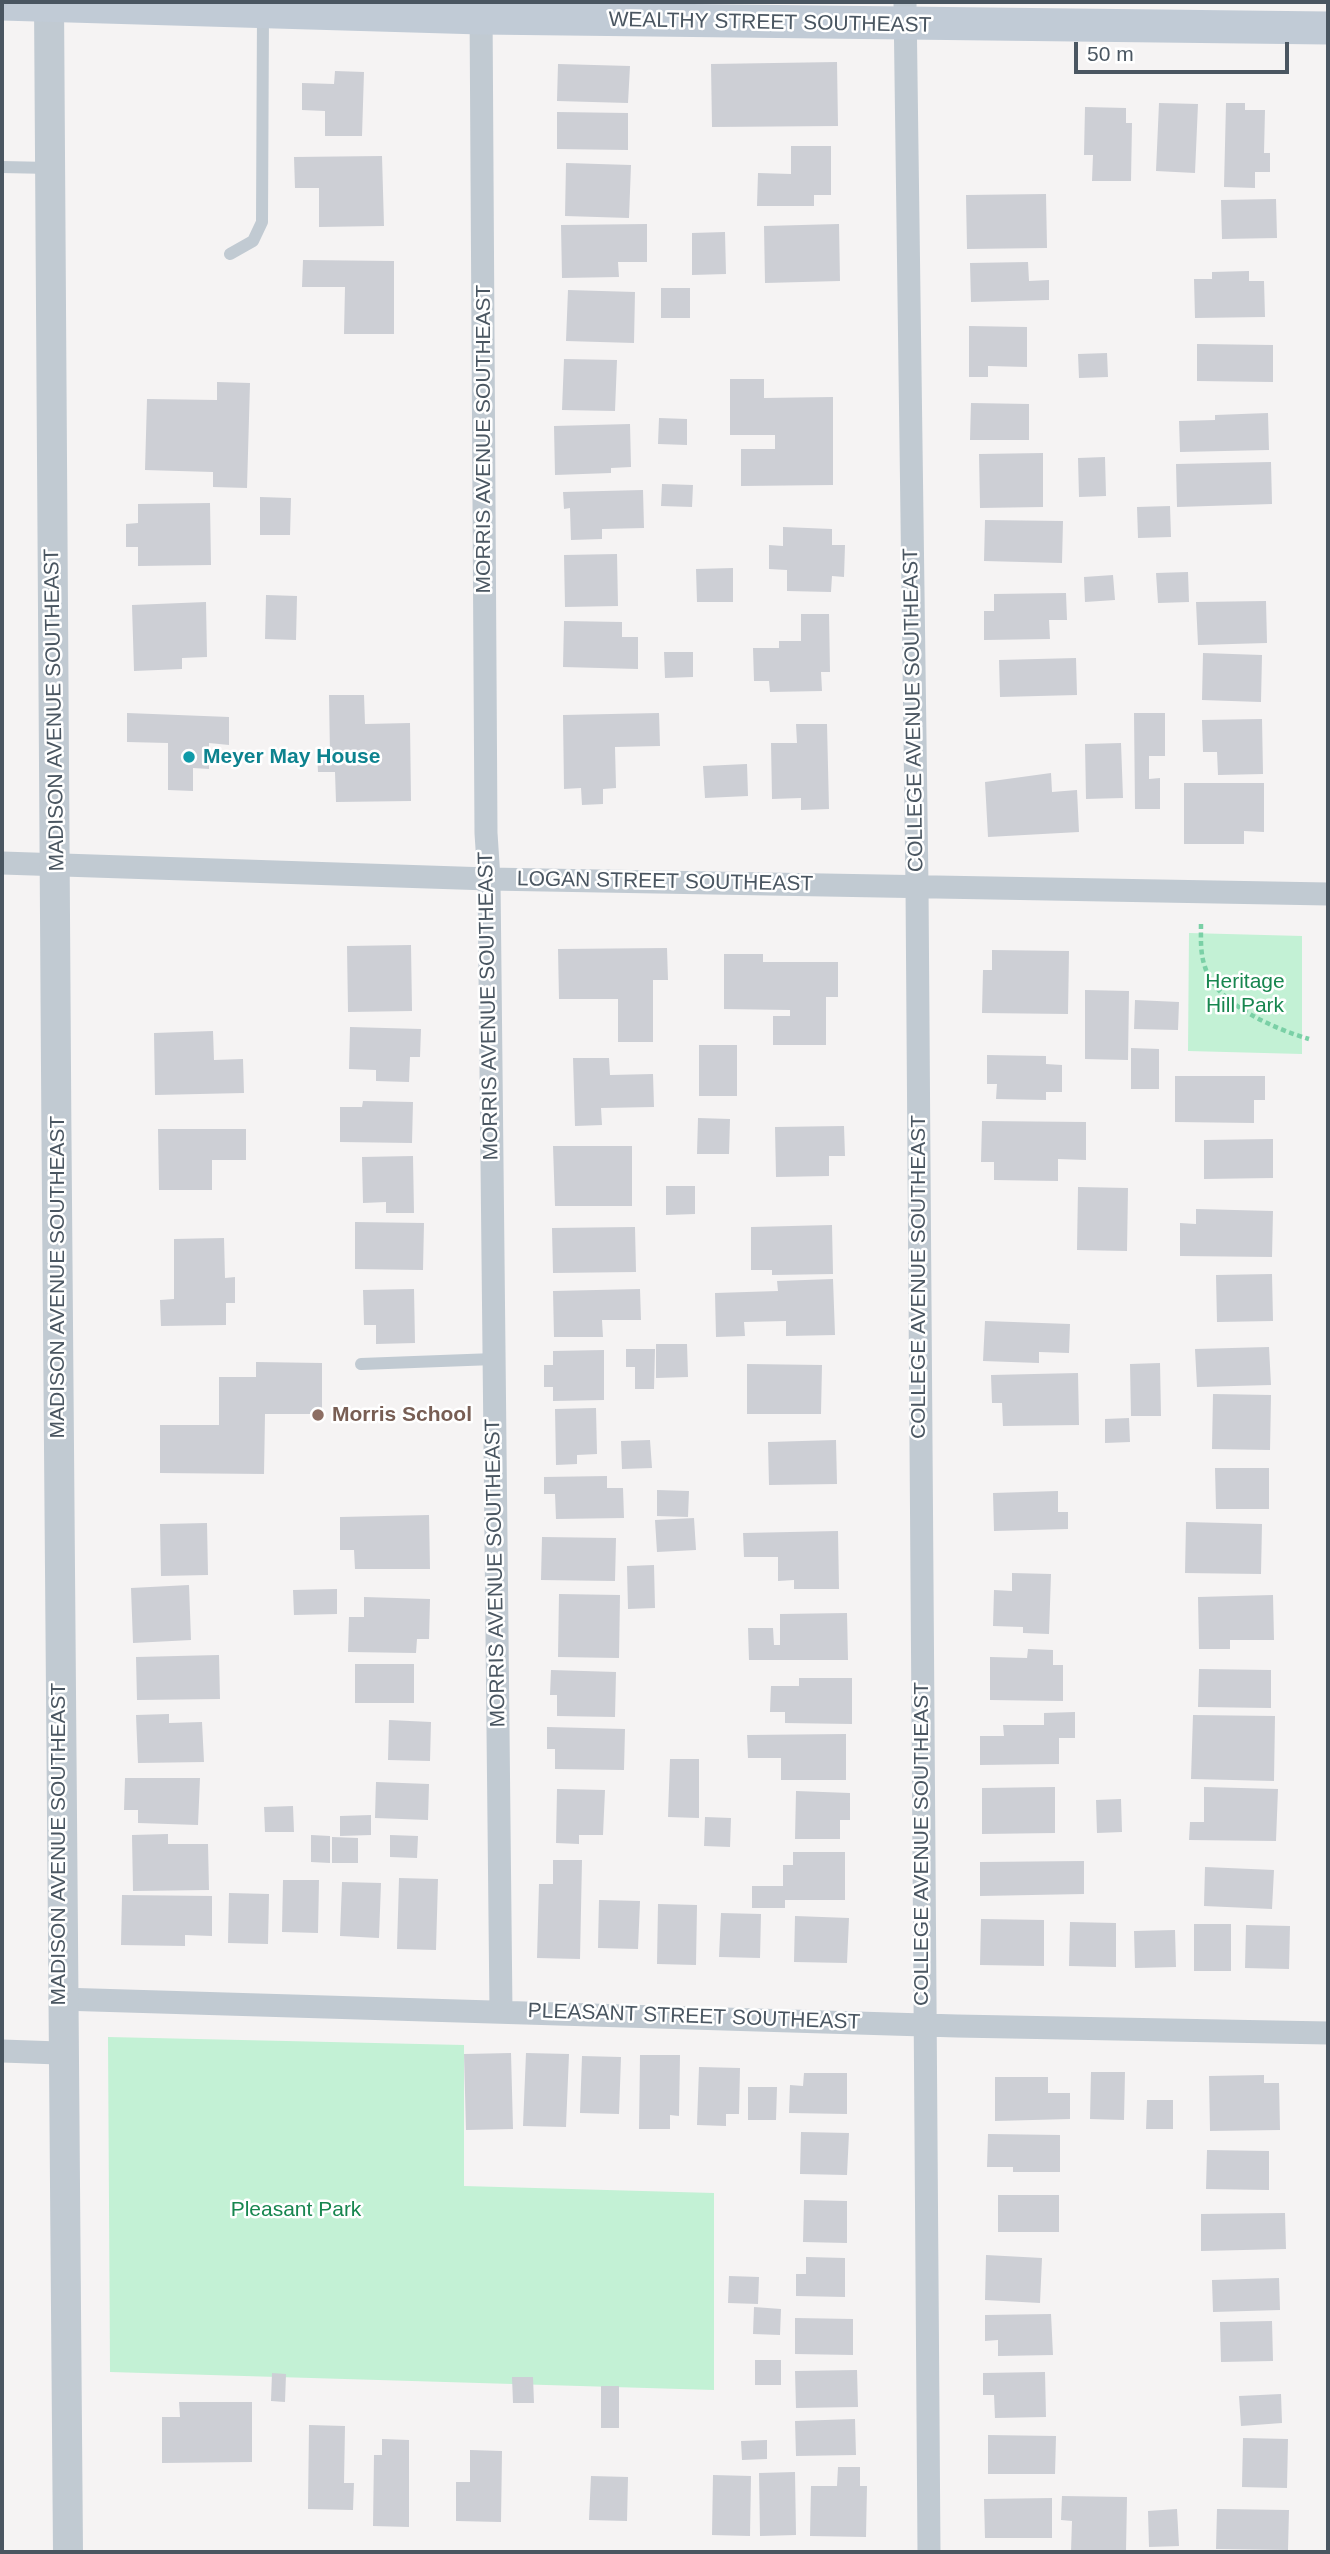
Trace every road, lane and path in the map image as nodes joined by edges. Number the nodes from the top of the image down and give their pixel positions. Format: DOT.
graph roads {
  1 [pos="49,3"];
  2 [pos="2,4"];
  3 [pos="481,10"];
  4 [pos="263,12"];
  5 [pos="905,13"];
  6 [pos="1328,28"];
  7 [pos="2,167"];
  8 [pos="50,168"];
  9 [pos="230,254"];
  10 [pos="2,863"];
  11 [pos="57,865"];
  12 [pos="489,879"];
  13 [pos="917,886"];
  14 [pos="1328,894"];
  15 [pos="1201,923"];
  16 [pos="1309,1039"];
  17 [pos="494,1359"];
  18 [pos="361,1364"];
  19 [pos="60,1999"];
  20 [pos="501,2011"];
  21 [pos="923,2025"];
  22 [pos="1328,2033"];
  23 [pos="2,2051"];
  24 [pos="60,2053"];
  25 [pos="68,2552"];
  26 [pos="929,2552"];
  1 -- 2 [label="main road, WEALTHY STREET SOUTHEAST"];
  1 -- 4 [label="main road, WEALTHY STREET SOUTHEAST"];
  1 -- 8 [label="street, MADISON AVENUE SOUTHEAST"];
  3 -- 4 [label="main road, WEALTHY STREET SOUTHEAST"];
  3 -- 5 [label="main road, WEALTHY STREET SOUTHEAST"];
  3 -- 12 [label="street, MORRIS AVENUE SOUTHEAST"];
  4 -- 9 [label="lane"];
  5 -- 6 [label="main road, WEALTHY STREET SOUTHEAST"];
  5 -- 13 [label="street, COLLEGE AVENUE SOUTHEAST"];
  7 -- 8 [label="lane"];
  8 -- 11 [label="street, MADISON AVENUE SOUTHEAST"];
  10 -- 11 [label="street, LOGAN STREET SOUTHEAST"];
  11 -- 12 [label="street, LOGAN STREET SOUTHEAST"];
  11 -- 19 [label="street, MADISON AVENUE SOUTHEAST"];
  12 -- 13 [label="street, LOGAN STREET SOUTHEAST"];
  12 -- 17 [label="street, MORRIS AVENUE SOUTHEAST"];
  13 -- 14 [label="street, LOGAN STREET SOUTHEAST"];
  13 -- 21 [label="street, COLLEGE AVENUE SOUTHEAST"];
  15 -- 16 [label="path"];
  17 -- 18 [label="lane"];
  17 -- 20 [label="street, MORRIS AVENUE SOUTHEAST"];
  19 -- 20 [label="street, PLEASANT STREET SOUTHEAST"];
  19 -- 24 [label="street, MADISON AVENUE SOUTHEAST"];
  20 -- 21 [label="street, PLEASANT STREET SOUTHEAST"];
  21 -- 22 [label="street, PLEASANT STREET SOUTHEAST"];
  21 -- 26 [label="street, COLLEGE AVENUE SOUTHEAST"];
  23 -- 24 [label="street"];
  24 -- 25 [label="street, MADISON AVENUE SOUTHEAST"];
}
